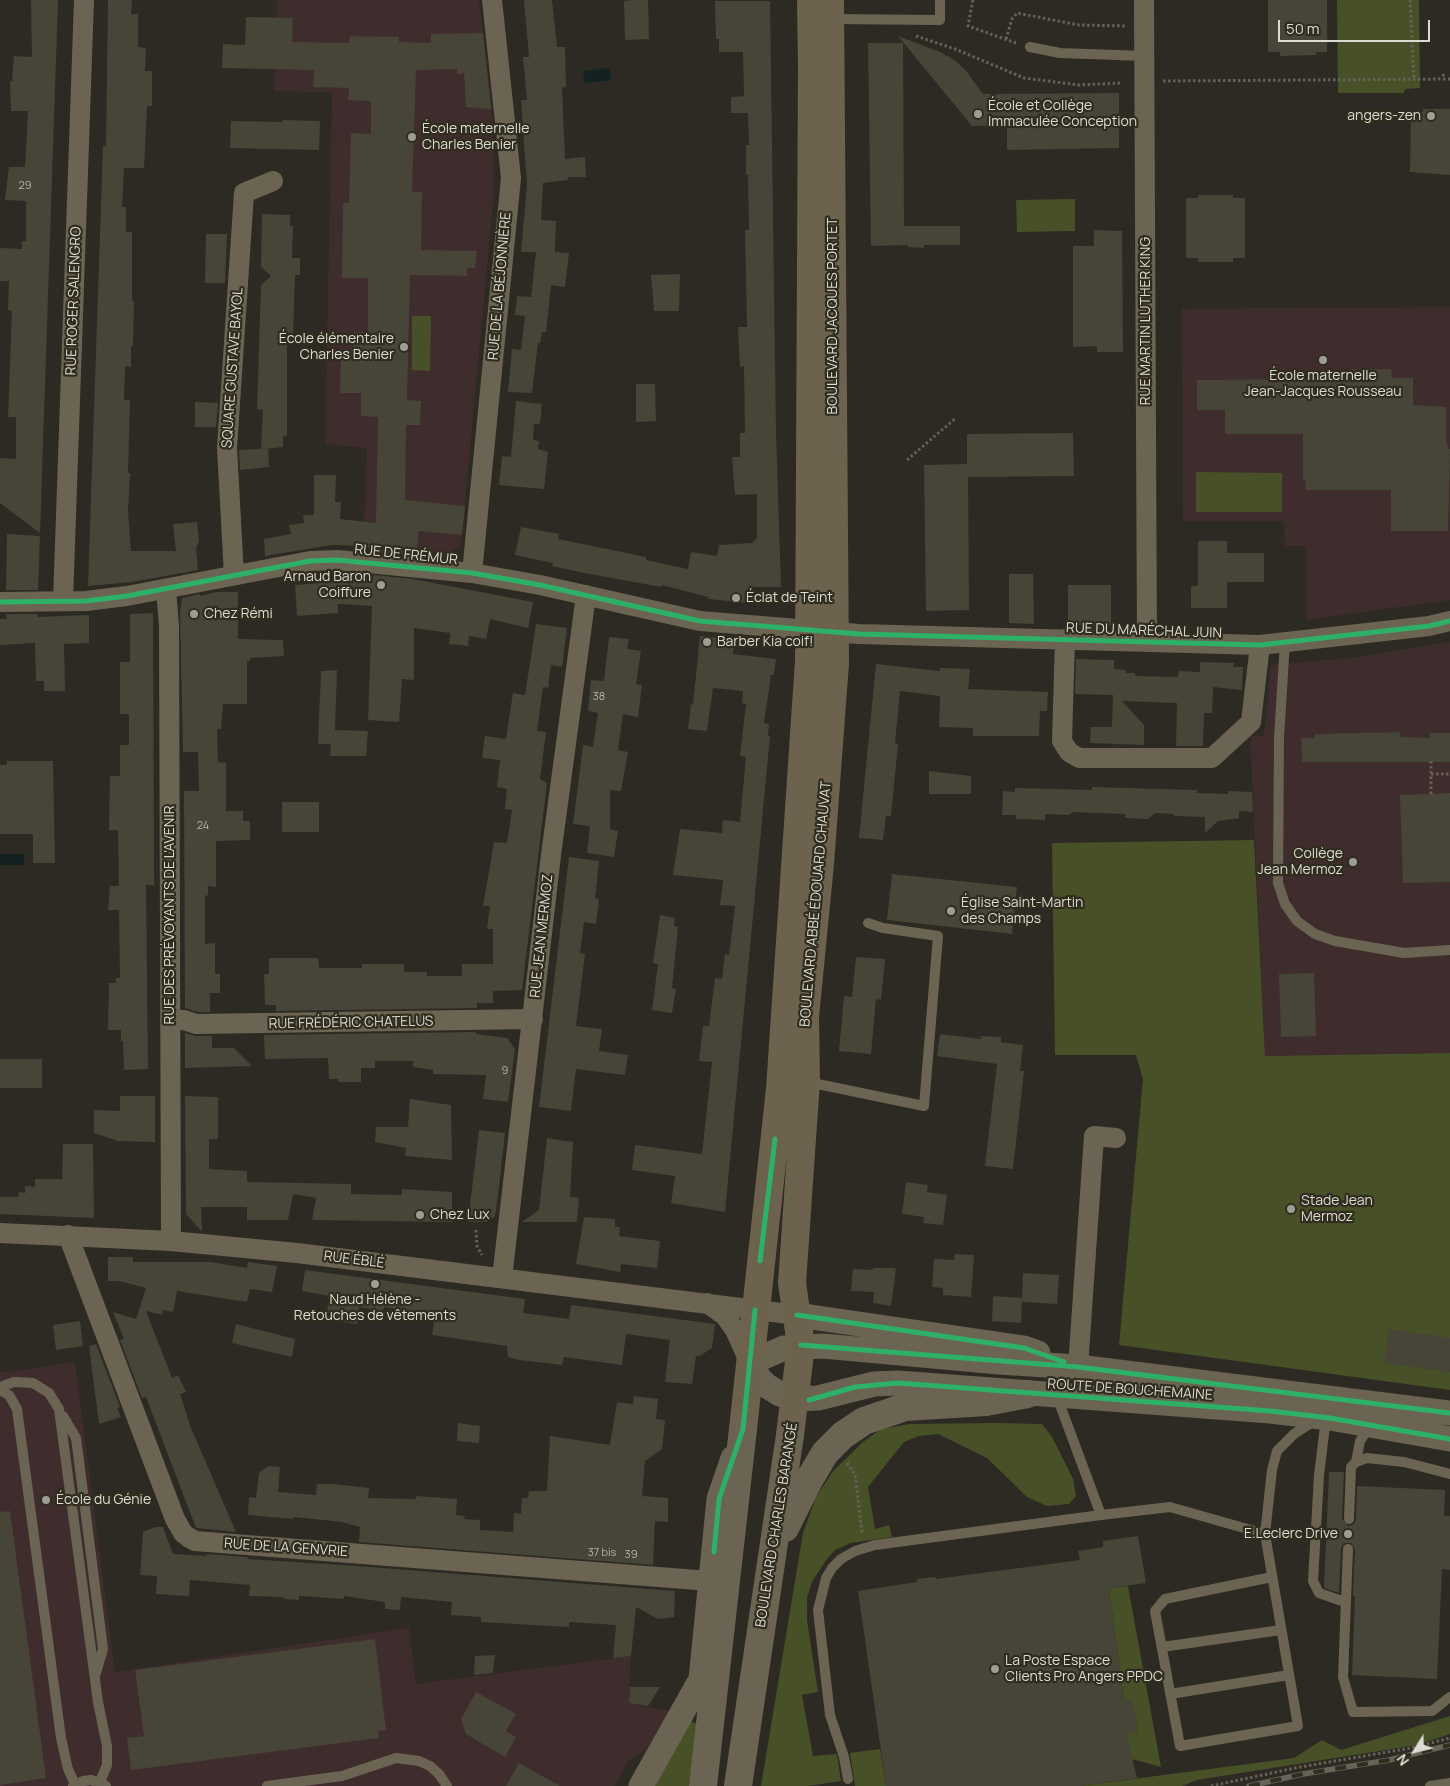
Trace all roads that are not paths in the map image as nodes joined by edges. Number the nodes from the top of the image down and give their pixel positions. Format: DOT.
graph roads {
  1 [pos="84,0"];
  2 [pos="492,0"];
  3 [pos="811,0"];
  4 [pos="940,0"];
  5 [pos="1144,0"];
  6 [pos="830,9"];
  7 [pos="1030,47"];
  8 [pos="1144,56"];
  9 [pos="273,181"];
  10 [pos="472,573"];
  11 [pos="234,575"];
  12 [pos="166,589"];
  13 [pos="586,595"];
  14 [pos="63,601"];
  15 [pos="0,602"];
  16 [pos="1450,621"];
  17 [pos="808,631"];
  18 [pos="835,633"];
  19 [pos="1065,639"];
  20 [pos="1147,642"];
  21 [pos="1285,642"];
  22 [pos="1260,645"];
  23 [pos="868,923"];
  24 [pos="1450,950"];
  25 [pos="533,1019"];
  26 [pos="170,1020"];
  27 [pos="806,1081"];
  28 [pos="1116,1138"];
  29 [pos="0,1233"];
  30 [pos="68,1235"];
  31 [pos="171,1241"];
  32 [pos="792,1264"];
  33 [pos="502,1278"];
  34 [pos="707,1304"];
  35 [pos="755,1310"];
  36 [pos="797,1315"];
  37 [pos="801,1345"];
  38 [pos="750,1363"];
  39 [pos="1078,1367"];
  40 [pos="0,1389"];
  41 [pos="1028,1394"];
  42 [pos="1057,1396"];
  43 [pos="803,1400"];
  44 [pos="1450,1413"];
  45 [pos="1327,1418"];
  46 [pos="1371,1425"];
  47 [pos="743,1429"];
  48 [pos="790,1435"];
  49 [pos="1450,1439"];
  50 [pos="1356,1462"];
  51 [pos="1450,1474"];
  52 [pos="1101,1515"];
  53 [pos="1349,1519"];
  54 [pos="1265,1534"];
  55 [pos="1348,1549"];
  56 [pos="772,1554"];
  57 [pos="1272,1577"];
  58 [pos="710,1581"];
  59 [pos="1345,1602"];
  60 [pos="1281,1630"];
  61 [pos="1162,1647"];
  62 [pos="1289,1675"];
  63 [pos="1170,1694"];
  64 [pos="1450,1697"];
  65 [pos="848,1779"];
  66 [pos="1450,1783"];
  67 [pos="103,1784"];
  68 [pos="74,1785"];
  69 [pos="266,1786"];
  70 [pos="447,1786"];
  71 [pos="641,1786"];
  72 [pos="703,1786"];
  73 [pos="738,1786"];
  74 [pos="1430,1786"];
  1 -- 14 [label="street, RUE ROGER SALENGRO"];
  2 -- 10 [label="street, RUE DE LA BÉJONNIÈRE"];
  3 -- 17 [label="main road, BOULEVARD JACQUES PORTET"];
  4 -- 6 [label="lane"];
  5 -- 8 [label="street, RUE MARTIN LUTHER KING"];
  6 -- 18 [label="main road, BOULEVARD JACQUES PORTET"];
  7 -- 8 [label="lane"];
  8 -- 20 [label="street, RUE MARTIN LUTHER KING"];
  9 -- 11 [label="street, SQUARE GUSTAVE BAYOL"];
  10 -- 11 [label="street, RUE DE FRÉMUR"];
  10 -- 13 [label="street, RUE DE FRÉMUR"];
  11 -- 12 [label="street, RUE DE FRÉMUR"];
  12 -- 14 [label="street, RUE DE FRÉMUR"];
  12 -- 26 [label="street, RUE DES PRÉVOYANTS DE L'AVENIR"];
  13 -- 17 [label="street, RUE DE FRÉMUR"];
  13 -- 25 [label="street, RUE JEAN MERMOZ"];
  14 -- 15 [label="street, RUE DE FRÉMUR"];
  16 -- 21 [label="street, RUE DU MARÉCHAL JUIN"];
  17 -- 18 [label="street, RUE DU MARÉCHAL JUIN"];
  17 -- 35 [label="main road, BOULEVARD ABBÉ ÉDOUARD CHAUVAT"];
  18 -- 19 [label="street, RUE DU MARÉCHAL JUIN"];
  18 -- 27 [label="main road, BOULEVARD ABBÉ ÉDOUARD CHAUVAT"];
  19 -- 20 [label="street, RUE DU MARÉCHAL JUIN"];
  19 -- 22 [label="street"];
  20 -- 22 [label="street, RUE DU MARÉCHAL JUIN"];
  21 -- 22 [label="street, RUE DU MARÉCHAL JUIN"];
  21 -- 24 [label="lane"];
  23 -- 27 [label="lane"];
  25 -- 26 [label="street, RUE FRÉDÉRIC CHATELUS"];
  25 -- 33 [label="street, RUE JEAN MERMOZ"];
  26 -- 31 [label="street, RUE DES PRÉVOYANTS DE L'AVENIR"];
  27 -- 32 [label="main road, BOULEVARD ABBÉ ÉDOUARD CHAUVAT"];
  28 -- 39 [label="street"];
  29 -- 30 [label="street, RUE ÉBLÉ"];
  30 -- 31 [label="street, RUE ÉBLÉ"];
  30 -- 58 [label="street, RUE DE LA GENVRIE"];
  31 -- 33 [label="street, RUE ÉBLÉ"];
  32 -- 36 [label="main road, BOULEVARD CHARLES BARANGÉ"];
  33 -- 34 [label="street, RUE ÉBLÉ"];
  34 -- 35 [label="street, RUE ÉBLÉ"];
  34 -- 38 [label="street, RUE ÉBLÉ"];
  35 -- 36 [label="street, RUE ÉBLÉ"];
  35 -- 38 [label="main road"];
  36 -- 37 [label="main road, BOULEVARD CHARLES BARANGÉ"];
  36 -- 39 [label="street, ROUTE DE BOUCHEMAINE"];
  37 -- 38 [label="street, ROUTE DE BOUCHEMAINE"];
  37 -- 39 [label="street, ROUTE DE BOUCHEMAINE"];
  37 -- 43 [label="main road, BOULEVARD CHARLES BARANGÉ"];
  38 -- 43 [label="street"];
  38 -- 47 [label="main road"];
  39 -- 44 [label="street, ROUTE DE BOUCHEMAINE"];
  40 -- 67 [label="lane"];
  40 -- 68 [label="lane"];
  41 -- 42 [label="street, ROUTE DE BOUCHEMAINE"];
  41 -- 43 [label="street, ROUTE DE BOUCHEMAINE"];
  41 -- 56 [label="highway"];
  42 -- 45 [label="street, ROUTE DE BOUCHEMAINE"];
  42 -- 52 [label="lane"];
  43 -- 48 [label="main road, BOULEVARD CHARLES BARANGÉ"];
  45 -- 46 [label="street, ROUTE DE BOUCHEMAINE"];
  45 -- 54 [label="lane"];
  45 -- 59 [label="lane"];
  46 -- 49 [label="street, ROUTE DE BOUCHEMAINE"];
  46 -- 50 [label="lane"];
  47 -- 58 [label="street"];
  47 -- 72 [label="highway"];
  48 -- 56 [label="highway, BOULEVARD CHARLES BARANGÉ"];
  50 -- 51 [label="lane"];
  50 -- 53 [label="lane"];
  52 -- 54 [label="lane"];
  52 -- 65 [label="lane"];
  54 -- 57 [label="lane"];
  55 -- 59 [label="lane"];
  56 -- 73 [label="highway, BOULEVARD CHARLES BARANGÉ"];
  57 -- 60 [label="lane"];
  57 -- 61 [label="lane"];
  58 -- 71 [label="street"];
  59 -- 64 [label="lane"];
  60 -- 61 [label="lane"];
  60 -- 62 [label="lane"];
  61 -- 63 [label="lane"];
  62 -- 63 [label="lane"];
  62 -- 63 [label="lane"];
  66 -- 74 [label="lane"];
  67 -- 68 [label="lane"];
  69 -- 70 [label="lane"];
}
